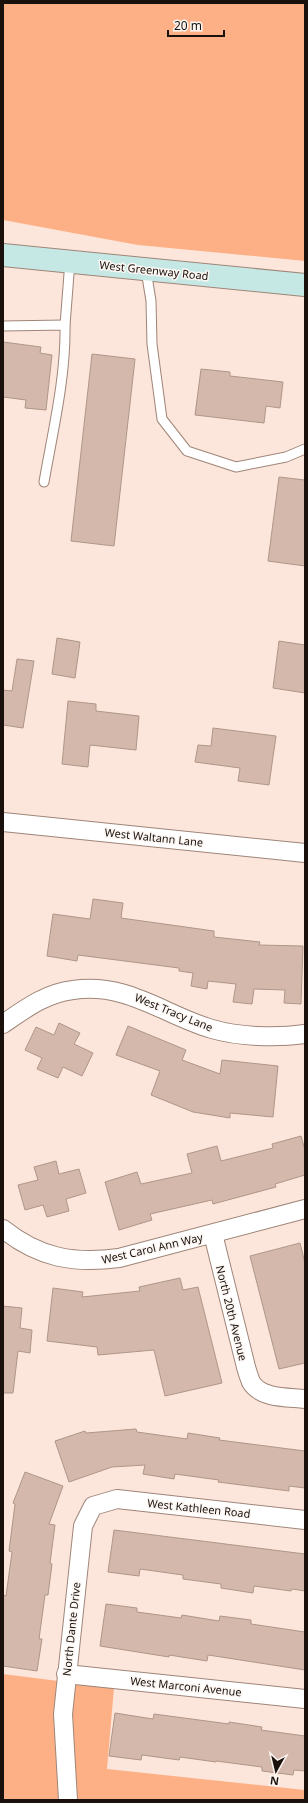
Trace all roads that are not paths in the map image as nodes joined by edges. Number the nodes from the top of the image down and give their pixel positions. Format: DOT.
graph roads {
  1 [pos="3,255"];
  2 [pos="70,261"];
  3 [pos="146,269"];
  4 [pos="305,285"];
  5 [pos="66,325"];
  6 [pos="3,326"];
  7 [pos="305,449"];
  8 [pos="44,482"];
  9 [pos="3,822"];
  10 [pos="305,853"];
  11 [pos="3,1024"];
  12 [pos="305,1034"];
  13 [pos="305,1209"];
  14 [pos="3,1229"];
  15 [pos="213,1234"];
  16 [pos="305,1399"];
  17 [pos="93,1506"];
  18 [pos="305,1520"];
  19 [pos="66,1674"];
  20 [pos="305,1699"];
  21 [pos="64,1755"];
  22 [pos="68,1800"];
  23 [pos="80,1800"];
  1 -- 2 [label="main road, West Greenway Road"];
  2 -- 3 [label="main road, West Greenway Road"];
  2 -- 5 [label="lane"];
  3 -- 4 [label="main road, West Greenway Road"];
  3 -- 7 [label="lane"];
  5 -- 6 [label="lane"];
  5 -- 8 [label="lane"];
  9 -- 10 [label="street, West Waltann Lane"];
  11 -- 12 [label="street, West Tracy Lane"];
  13 -- 15 [label="street, West Carol Ann Way"];
  14 -- 15 [label="street, West Carol Ann Way"];
  15 -- 16 [label="street, North 20th Avenue"];
  17 -- 18 [label="street, West Kathleen Road"];
  17 -- 19 [label="street, North Dante Drive"];
  19 -- 20 [label="street, West Marconi Avenue"];
  19 -- 21 [label="street, North Dante Drive"];
  21 -- 22 [label="street, North Dante Drive"];
  21 -- 23 [label="street, North Dante Drive"];
}
